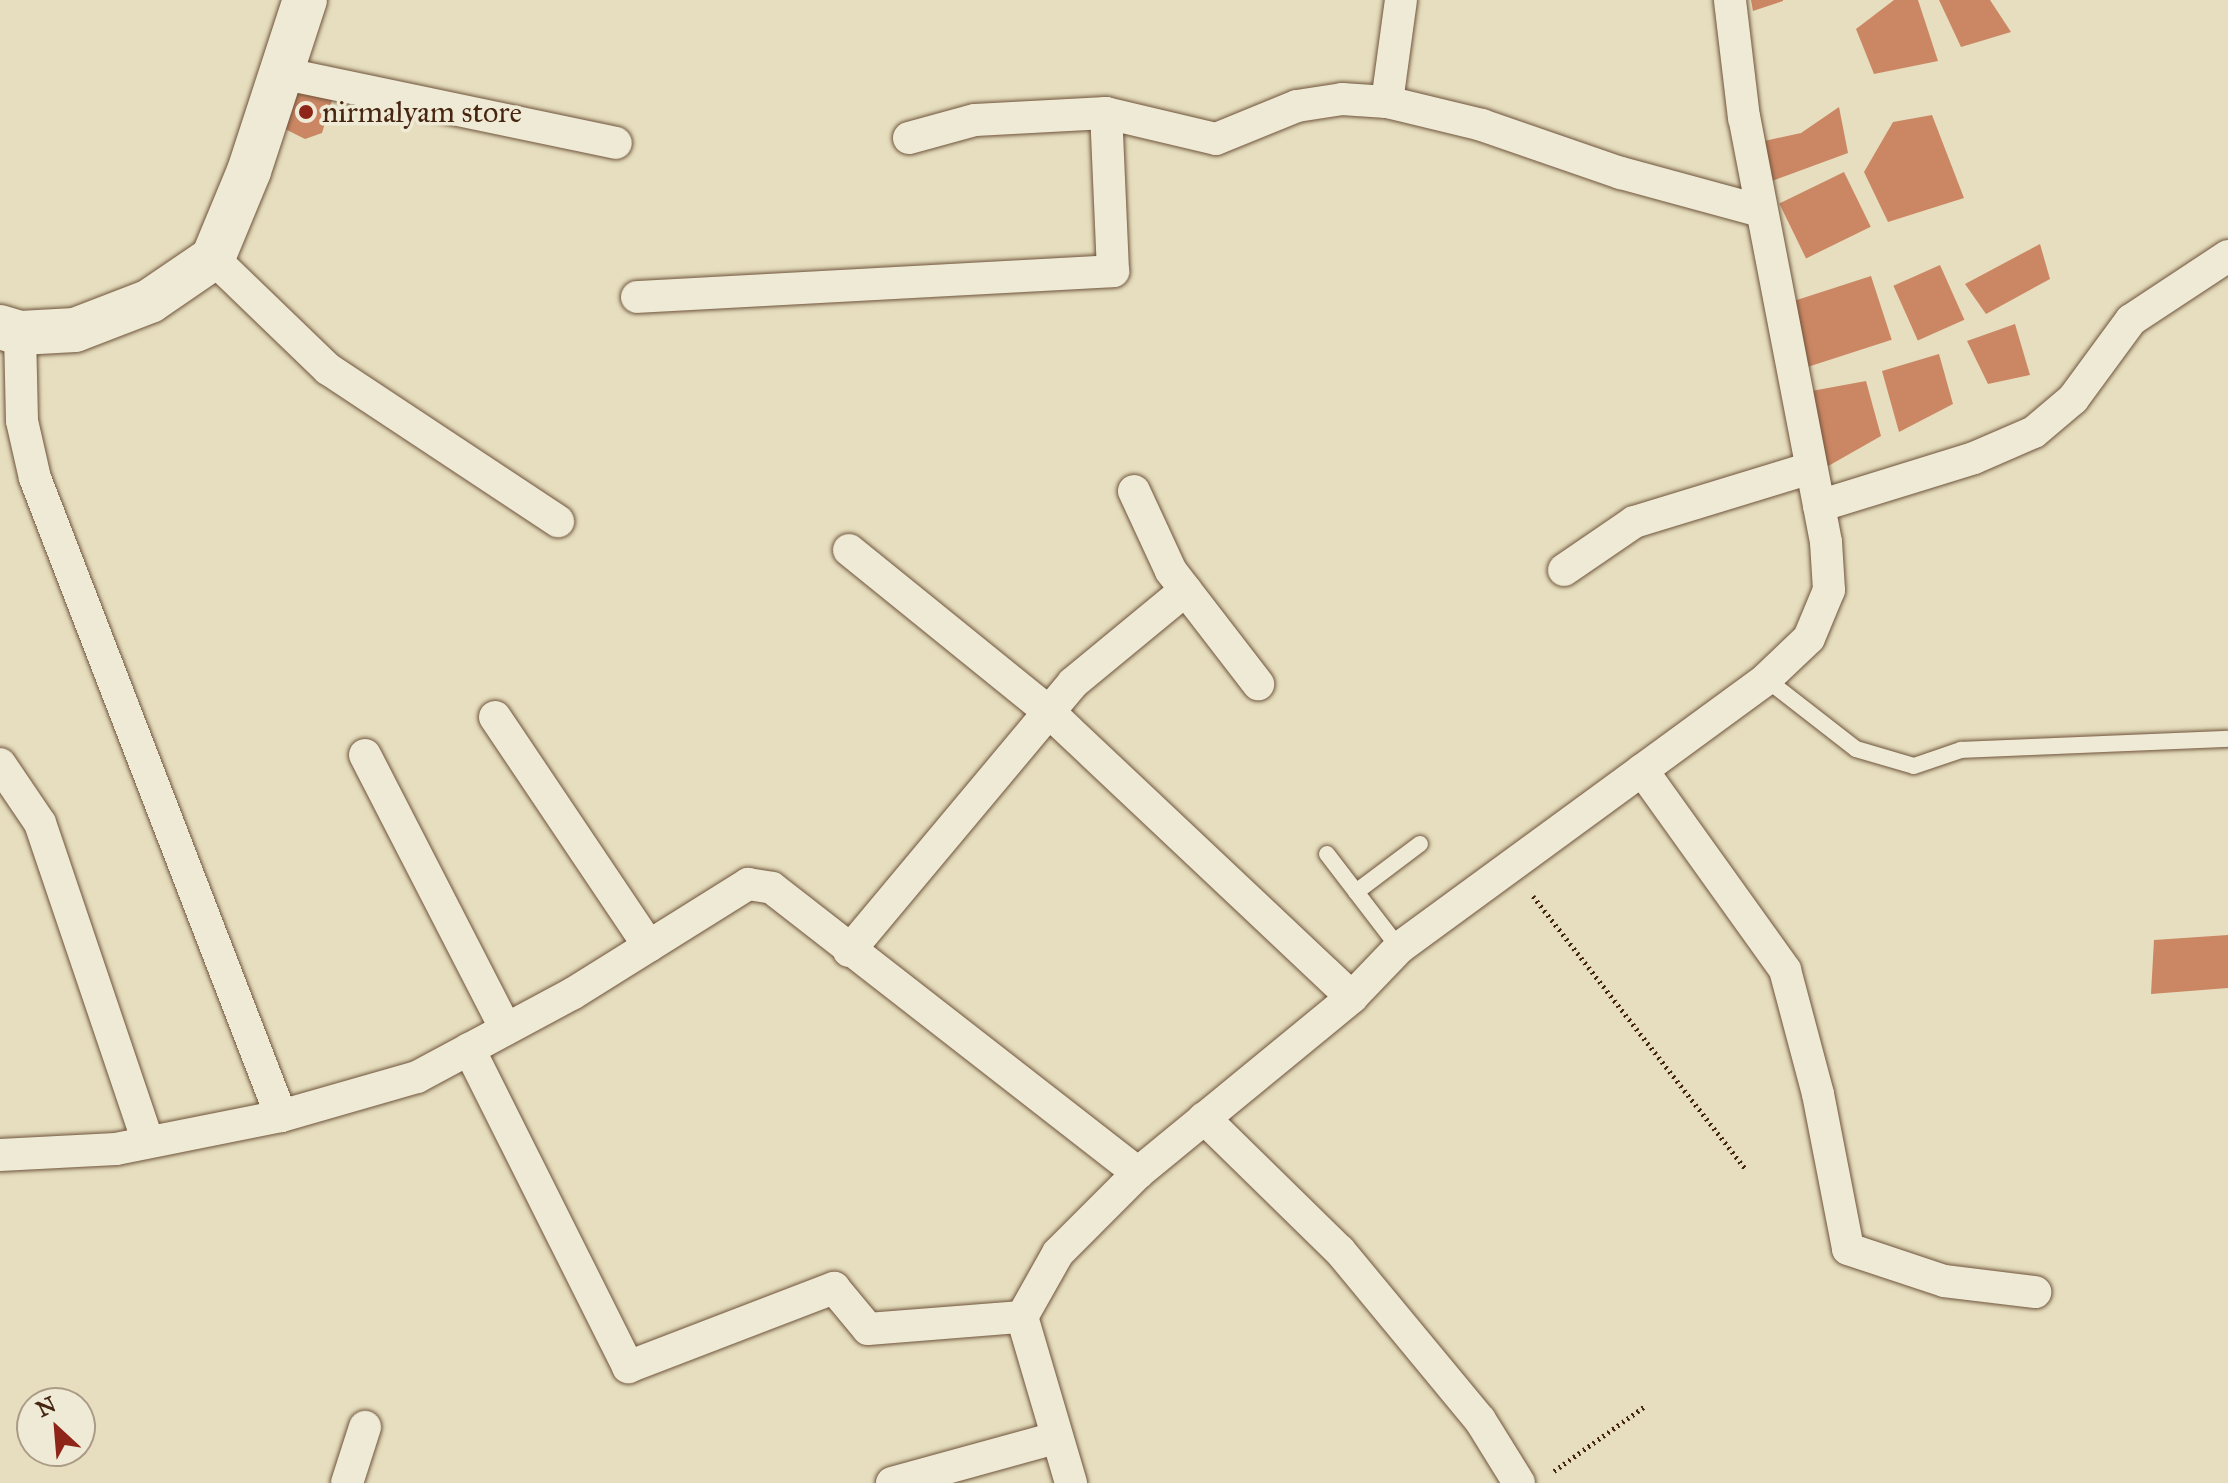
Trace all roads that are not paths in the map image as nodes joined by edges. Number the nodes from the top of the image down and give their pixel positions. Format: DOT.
graph roads {
  1 [pos="305,0"];
  2 [pos="1401,0"];
  3 [pos="1730,0"];
  4 [pos="281,73"];
  5 [pos="1387,102"];
  6 [pos="1106,113"];
  7 [pos="909,138"];
  8 [pos="616,143"];
  9 [pos="1761,211"];
  10 [pos="2228,256"];
  11 [pos="213,258"];
  12 [pos="637,297"];
  13 [pos="10,330"];
  14 [pos="1811,468"];
  15 [pos="1134,491"];
  16 [pos="1819,506"];
  17 [pos="558,521"];
  18 [pos="849,550"];
  19 [pos="1564,570"];
  20 [pos="1186,590"];
  21 [pos="1766,679"];
  22 [pos="1258,684"];
  23 [pos="1048,711"];
  24 [pos="495,717"];
  25 [pos="2228,739"];
  26 [pos="365,755"];
  27 [pos="0,764"];
  28 [pos="1642,770"];
  29 [pos="1420,844"];
  30 [pos="1327,854"];
  31 [pos="1356,892"];
  32 [pos="649,946"];
  33 [pos="1399,948"];
  34 [pos="849,951"];
  35 [pos="1352,997"];
  36 [pos="506,1029"];
  37 [pos="469,1049"];
  38 [pos="281,1116"];
  39 [pos="1204,1118"];
  40 [pos="148,1142"];
  41 [pos="0,1155"];
  42 [pos="1138,1173"];
  43 [pos="2035,1292"];
  44 [pos="1022,1317"];
  45 [pos="365,1427"];
  46 [pos="1055,1438"];
  47 [pos="1534,1479"];
  48 [pos="347,1483"];
  49 [pos="892,1483"];
  50 [pos="1071,1483"];
  1 -- 4 [label="street"];
  2 -- 5 [label="street"];
  3 -- 9 [label="street"];
  4 -- 8 [label="street"];
  4 -- 11 [label="street"];
  5 -- 6 [label="street"];
  5 -- 9 [label="street"];
  6 -- 7 [label="street"];
  6 -- 12 [label="street"];
  9 -- 14 [label="street"];
  10 -- 16 [label="street"];
  11 -- 13 [label="street"];
  11 -- 17 [label="street"];
  13 -- 38 [label="street"];
  14 -- 16 [label="street"];
  14 -- 19 [label="street"];
  15 -- 20 [label="street"];
  16 -- 21 [label="street"];
  18 -- 23 [label="street"];
  20 -- 22 [label="street"];
  20 -- 23 [label="street"];
  21 -- 25 [label="lane"];
  21 -- 28 [label="street"];
  23 -- 34 [label="street"];
  23 -- 35 [label="street"];
  24 -- 32 [label="street"];
  26 -- 36 [label="street"];
  27 -- 40 [label="street"];
  28 -- 33 [label="street"];
  28 -- 43 [label="street"];
  29 -- 31 [label="lane"];
  30 -- 31 [label="lane"];
  31 -- 33 [label="lane"];
  32 -- 34 [label="street"];
  32 -- 36 [label="street"];
  33 -- 35 [label="street"];
  34 -- 42 [label="street"];
  35 -- 39 [label="street"];
  36 -- 37 [label="street"];
  37 -- 38 [label="street"];
  37 -- 44 [label="street"];
  38 -- 40 [label="street"];
  39 -- 42 [label="street"];
  39 -- 47 [label="street"];
  40 -- 41 [label="street"];
  42 -- 44 [label="street"];
  44 -- 46 [label="street"];
  45 -- 48 [label="street"];
  46 -- 49 [label="street"];
  46 -- 50 [label="street"];
}
